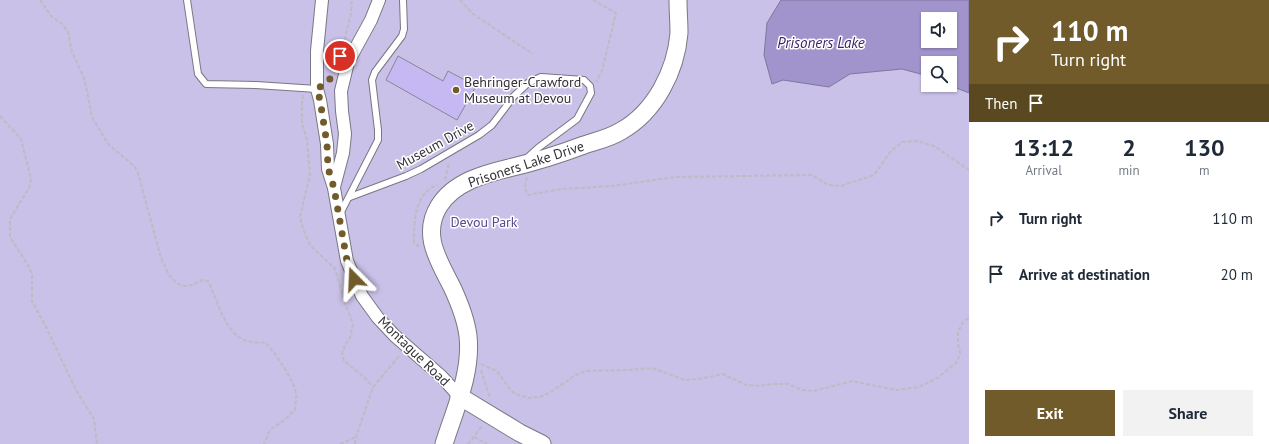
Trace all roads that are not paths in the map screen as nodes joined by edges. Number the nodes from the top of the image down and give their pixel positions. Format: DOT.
graph roads {
  1 [pos="187,0"];
  2 [pos="322,0"];
  3 [pos="379,0"];
  4 [pos="404,0"];
  5 [pos="678,0"];
  6 [pos="317,89"];
  7 [pos="536,154"];
  8 [pos="334,188"];
  9 [pos="350,197"];
  10 [pos="339,218"];
  11 [pos="459,396"];
  12 [pos="444,444"];
  13 [pos="542,444"];
  1 -- 6 [label="lane"];
  2 -- 6 [label="street, Montague Road"];
  3 -- 8 [label="street"];
  4 -- 9 [label="lane"];
  5 -- 7 [label="street, Prisoners Lake Drive"];
  6 -- 8 [label="street, Montague Road"];
  7 -- 9 [label="lane, Museum Drive"];
  7 -- 11 [label="street, Prisoners Lake Drive"];
  8 -- 10 [label="street, Montague Road"];
  9 -- 10 [label="lane"];
  10 -- 11 [label="street, Montague Road"];
  11 -- 12 [label="street, Montague Road"];
  11 -- 13 [label="street"];
}
